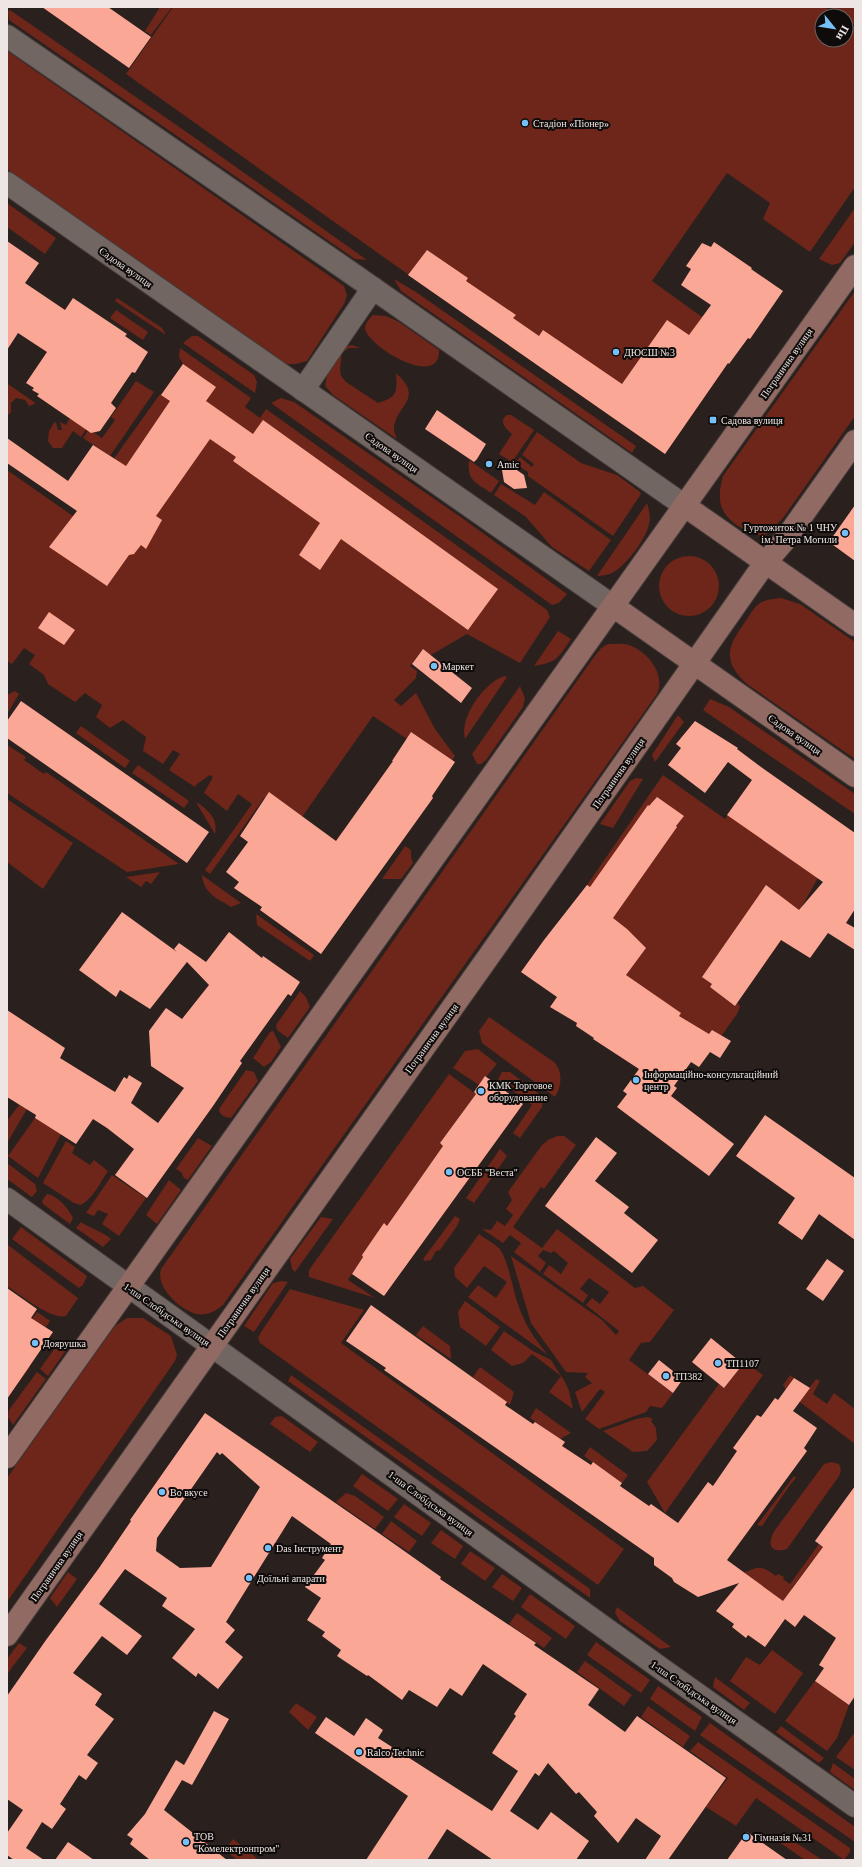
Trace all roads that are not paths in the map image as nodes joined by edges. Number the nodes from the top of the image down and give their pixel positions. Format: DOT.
graph roads {
  1 [pos="7,36"];
  2 [pos="7,183"];
  3 [pos="855,266"];
  4 [pos="373,288"];
  5 [pos="303,390"];
  6 [pos="855,441"];
  7 [pos="685,506"];
  8 [pos="765,563"];
  9 [pos="613,606"];
  10 [pos="855,625"];
  11 [pos="696,664"];
  12 [pos="855,776"];
  13 [pos="7,1199"];
  14 [pos="128,1286"];
  15 [pos="212,1346"];
  16 [pos="7,1458"];
  17 [pos="7,1635"];
  18 [pos="855,1806"];
  1 -- 4 [label="street"];
  2 -- 5 [label="street, Садова вулиця"];
  3 -- 7 [label="main road, Погранична вулиця"];
  4 -- 5 [label="street"];
  4 -- 7 [label="street"];
  5 -- 9 [label="street, Садова вулиця"];
  6 -- 8 [label="main road, Погранична вулиця"];
  7 -- 8 [label="main road"];
  7 -- 9 [label="main road, Погранична вулиця"];
  8 -- 10 [label="main road"];
  8 -- 11 [label="main road, Погранична вулиця"];
  9 -- 11 [label="main road, Садова вулиця"];
  9 -- 14 [label="main road, Погранична вулиця"];
  11 -- 12 [label="main road, Садова вулиця"];
  11 -- 15 [label="main road, Погранична вулиця"];
  13 -- 14 [label="street, 1-ша Слобідська вулиця"];
  14 -- 15 [label="street, 1-ша Слобідська вулиця"];
  14 -- 16 [label="main road, Погранична вулиця"];
  15 -- 17 [label="main road, Погранична вулиця"];
  15 -- 18 [label="street, 1-ша Слобідська вулиця"];
}
